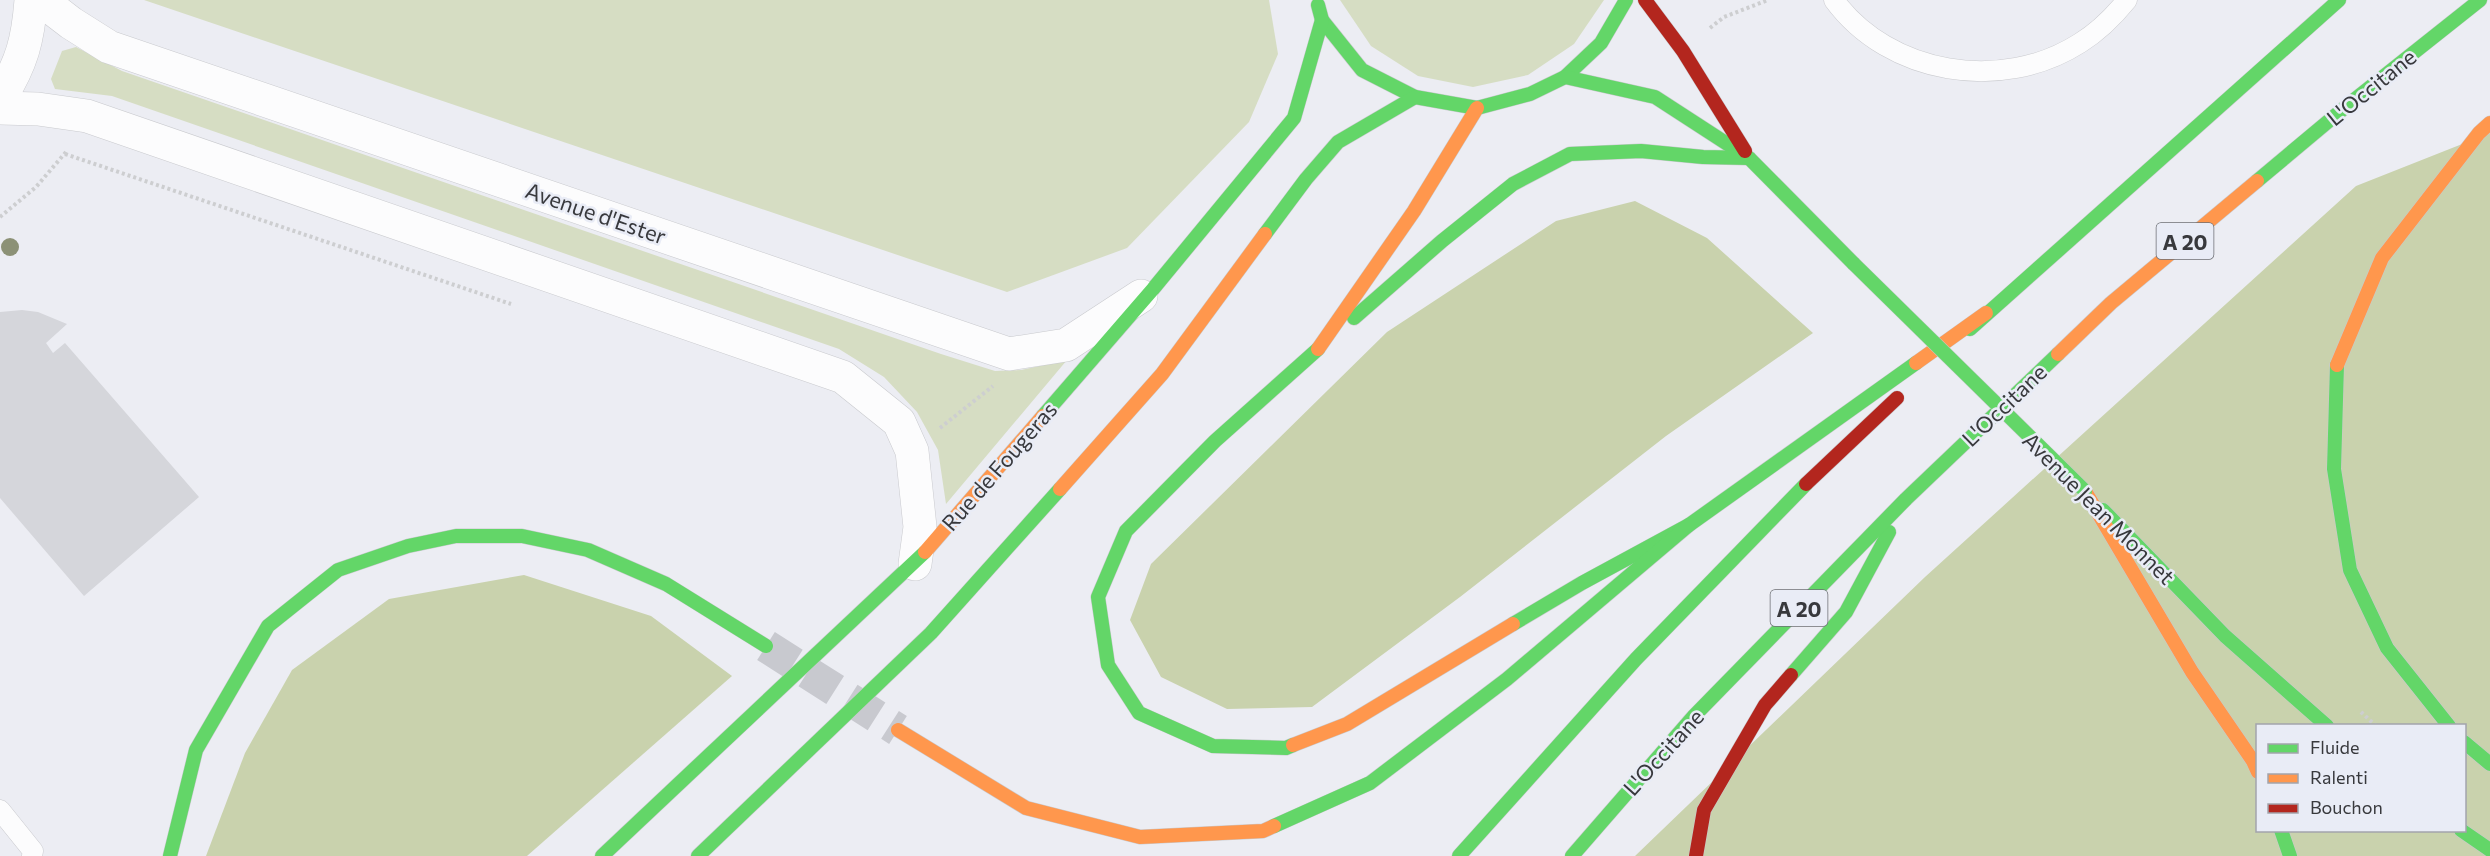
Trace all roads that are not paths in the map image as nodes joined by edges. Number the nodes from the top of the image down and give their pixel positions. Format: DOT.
graph roads {
  1 [pos="31,0"];
  2 [pos="41,0"];
  3 [pos="1317,0"];
  4 [pos="1626,0"];
  5 [pos="1645,0"];
  6 [pos="1834,0"];
  7 [pos="2127,0"];
  8 [pos="2339,0"];
  9 [pos="2480,0"];
  10 [pos="1322,20"];
  11 [pos="1565,76"];
  12 [pos="1415,97"];
  13 [pos="0,98"];
  14 [pos="0,108"];
  15 [pos="1477,108"];
  16 [pos="2490,123"];
  17 [pos="1749,158"];
  18 [pos="1153,289"];
  19 [pos="1986,314"];
  20 [pos="1317,350"];
  21 [pos="2085,491"];
  22 [pos="1906,499"];
  23 [pos="1689,525"];
  24 [pos="915,564"];
  25 [pos="766,646"];
  26 [pos="2325,724"];
  27 [pos="2447,724"];
  28 [pos="898,730"];
  29 [pos="2466,744"];
  30 [pos="2490,764"];
  31 [pos="2256,768"];
  32 [pos="0,810"];
  33 [pos="2281,832"];
  34 [pos="2463,832"];
  35 [pos="2490,850"];
  36 [pos="32,856"];
  37 [pos="170,856"];
  38 [pos="602,856"];
  39 [pos="698,856"];
  40 [pos="1460,856"];
  41 [pos="1572,856"];
  42 [pos="1696,856"];
  43 [pos="2290,856"];
  1 -- 13 [label="street"];
  2 -- 18 [label="street, Avenue d'Ester"];
  3 -- 10 [label="main road"];
  4 -- 11 [label="main road"];
  5 -- 17 [label="main road, Avenue Jean Monnet"];
  6 -- 7 [label="lane"];
  8 -- 19 [label="main road"];
  9 -- 22 [label="main road, L'Occitane / A 20"];
  10 -- 12 [label="main road"];
  10 -- 18 [label="main road, Rue de Fougeras"];
  11 -- 15 [label="main road"];
  11 -- 17 [label="main road, Avenue Jean Monnet"];
  12 -- 15 [label="main road"];
  12 -- 39 [label="main road"];
  14 -- 24 [label="street"];
  15 -- 20 [label="main road"];
  16 -- 27 [label="main road"];
  17 -- 20 [label="main road"];
  17 -- 21 [label="main road, Avenue Jean Monnet, bridge"];
  18 -- 24 [label="main road, Rue de Fougeras"];
  19 -- 23 [label="main road"];
  19 -- 40 [label="main road"];
  20 -- 23 [label="main road"];
  21 -- 26 [label="main road, Avenue Jean Monnet"];
  21 -- 31 [label="main road"];
  22 -- 41 [label="main road, L'Occitane / A 20"];
  22 -- 42 [label="main road"];
  23 -- 28 [label="main road"];
  24 -- 38 [label="main road, Rue de Fougeras"];
  25 -- 37 [label="main road"];
  29 -- 30 [label="main road"];
  32 -- 36 [label="lane"];
  33 -- 43 [label="main road"];
  34 -- 35 [label="main road"];
}
